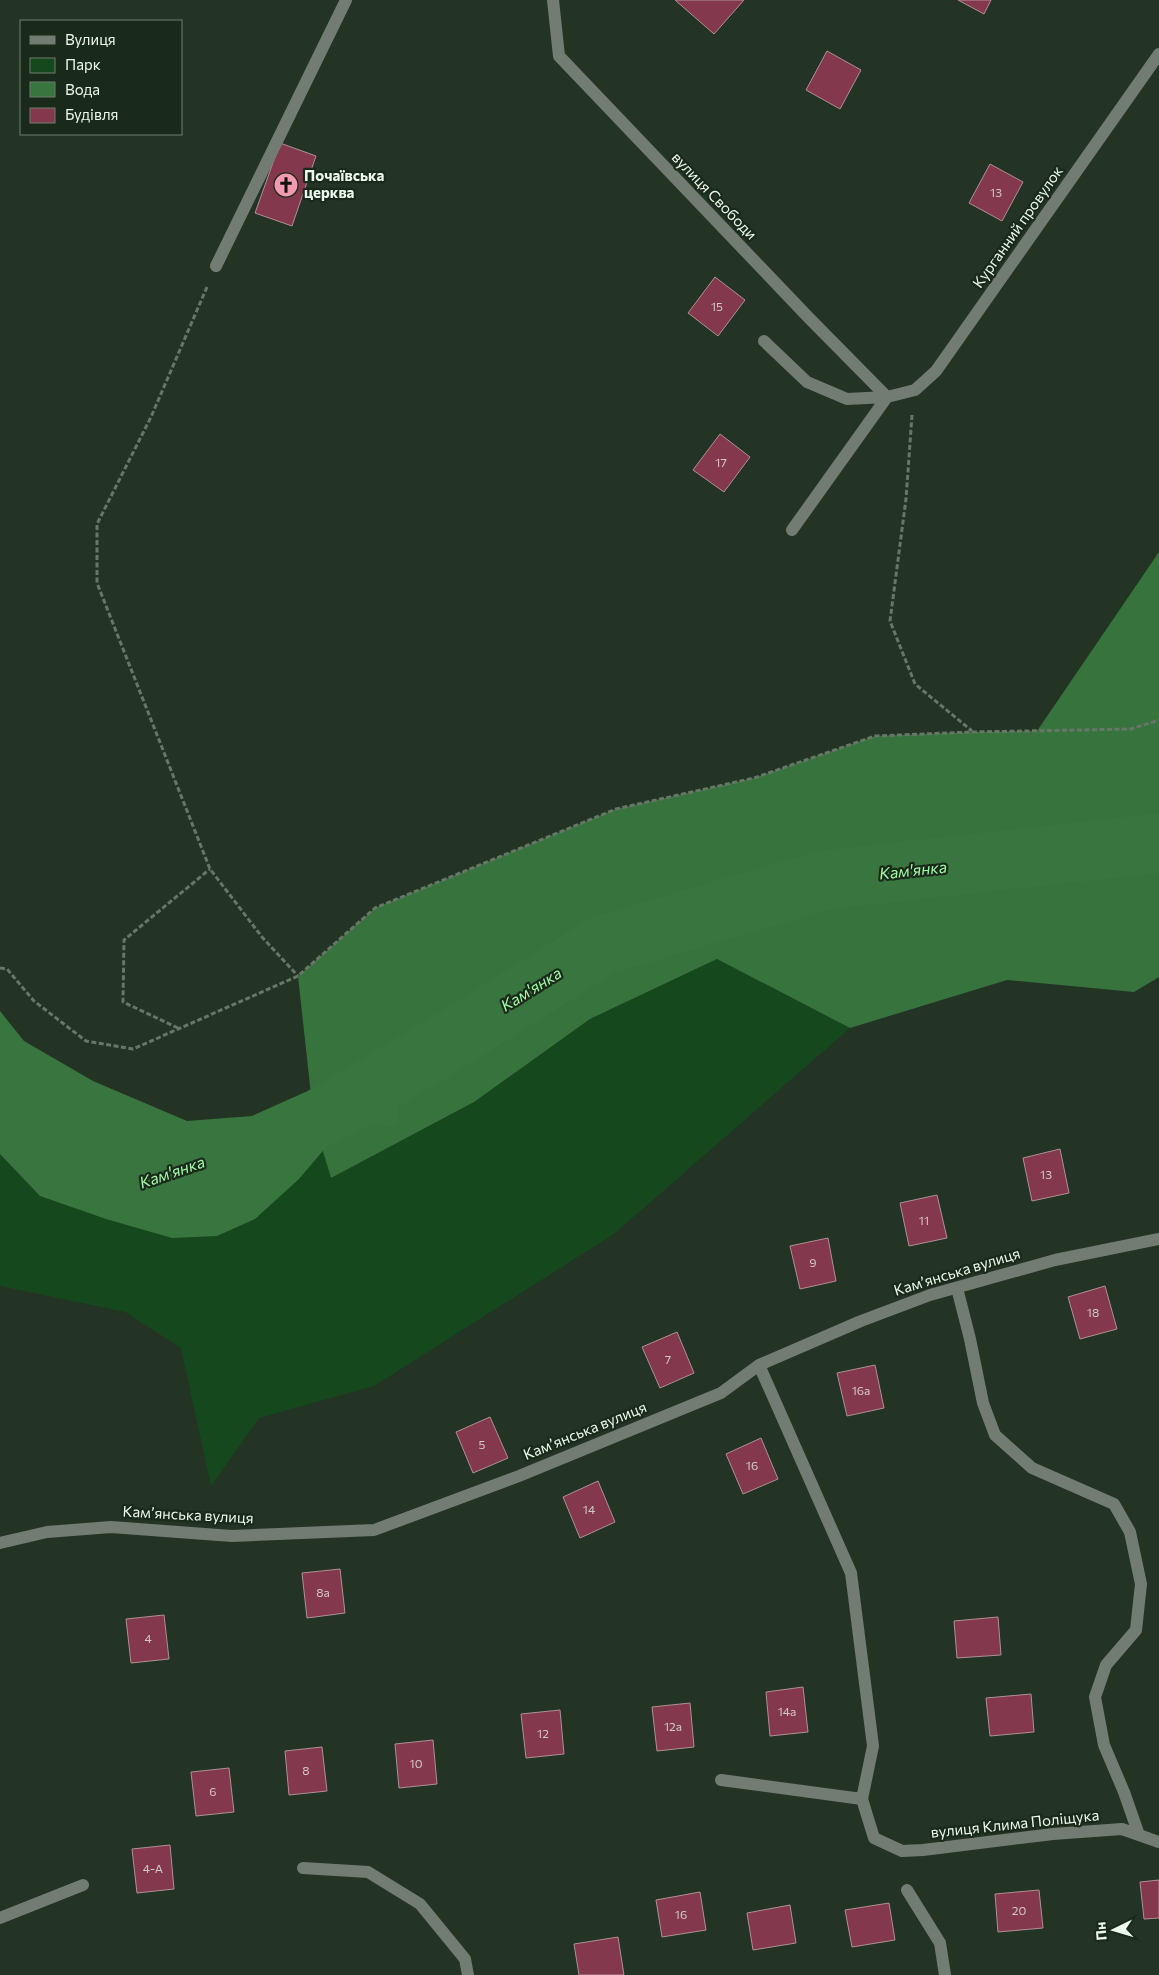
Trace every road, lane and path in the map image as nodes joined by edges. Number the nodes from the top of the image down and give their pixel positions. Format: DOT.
graph roads {
  1 [pos="346,0"];
  2 [pos="553,0"];
  3 [pos="1159,54"];
  4 [pos="216,266"];
  5 [pos="764,341"];
  6 [pos="915,390"];
  7 [pos="887,397"];
  8 [pos="792,530"];
  9 [pos="1159,720"];
  10 [pos="972,732"];
  11 [pos="210,870"];
  12 [pos="0,968"];
  13 [pos="298,976"];
  14 [pos="179,1028"];
  15 [pos="1159,1239"];
  16 [pos="957,1288"];
  17 [pos="758,1365"];
  18 [pos="0,1543"];
  19 [pos="721,1780"];
  20 [pos="862,1800"];
  21 [pos="1139,1835"];
  22 [pos="1159,1842"];
  23 [pos="303,1868"];
  24 [pos="83,1885"];
  25 [pos="908,1890"];
  26 [pos="0,1918"];
  27 [pos="468,1975"];
  28 [pos="945,1975"];
  1 -- 4 [label="street"];
  2 -- 7 [label="street, вулиця Свободи"];
  3 -- 6 [label="street, Курганний провулок"];
  4 -- 11 [label="path"];
  5 -- 7 [label="street, Курганний провулок"];
  6 -- 7 [label="street, Курганний провулок"];
  6 -- 10 [label="path"];
  7 -- 8 [label="street"];
  9 -- 10 [label="path"];
  10 -- 13 [label="path"];
  11 -- 13 [label="path"];
  11 -- 14 [label="path"];
  12 -- 14 [label="path"];
  13 -- 14 [label="path"];
  15 -- 16 [label="street, Камʼянська вулиця"];
  16 -- 17 [label="street, Камʼянська вулиця"];
  16 -- 21 [label="street"];
  17 -- 18 [label="street, Камʼянська вулиця"];
  17 -- 20 [label="street"];
  19 -- 20 [label="street"];
  20 -- 21 [label="street, вулиця Клима Поліщука"];
  21 -- 22 [label="street, вулиця Клима Поліщука"];
  23 -- 27 [label="street"];
  24 -- 26 [label="street"];
  25 -- 28 [label="street"];
}
